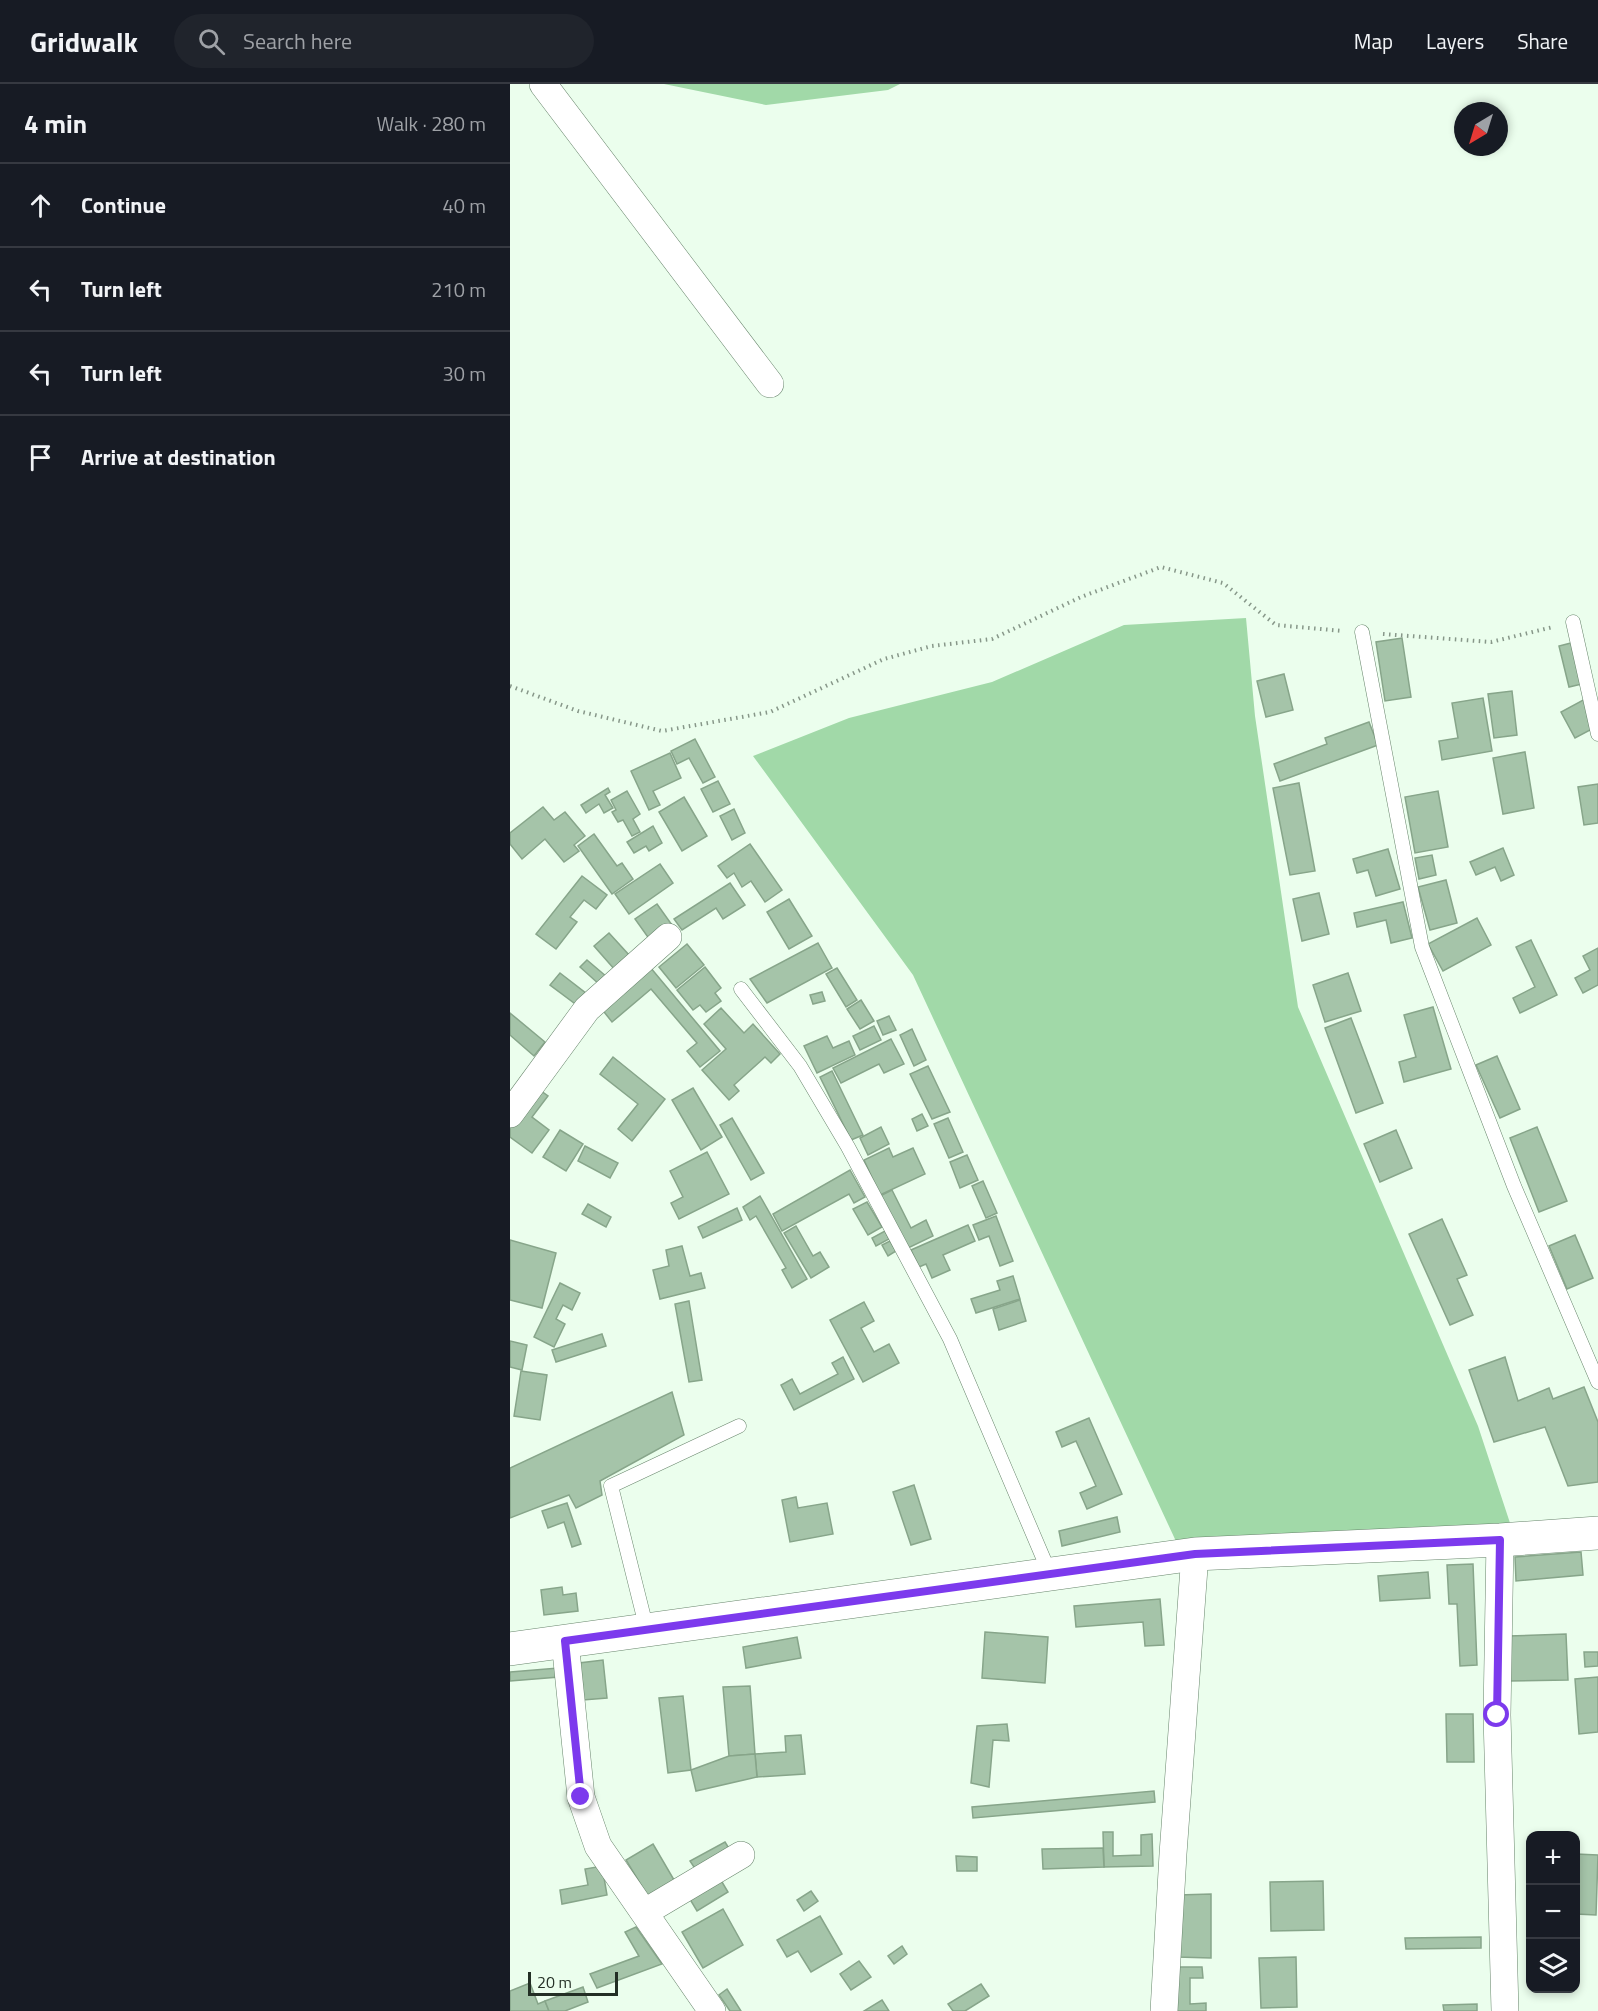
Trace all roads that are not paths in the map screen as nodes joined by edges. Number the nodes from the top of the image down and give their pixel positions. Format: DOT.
graph roads {
  1 [pos="543,84"];
  2 [pos="770,384"];
  3 [pos="1573,622"];
  4 [pos="1362,632"];
  5 [pos="1598,734"];
  6 [pos="668,937"];
  7 [pos="741,989"];
  8 [pos="510,1114"];
  9 [pos="1598,1382"];
  10 [pos="740,1426"];
  11 [pos="1598,1533"];
  12 [pos="1500,1540"];
  13 [pos="1195,1554"];
  14 [pos="1050,1574"];
  15 [pos="646,1630"];
  16 [pos="565,1641"];
  17 [pos="510,1649"];
  18 [pos="741,1855"];
  19 [pos="645,1912"];
  20 [pos="712,2011"];
  21 [pos="1164,2011"];
  22 [pos="1505,2011"];
  1 -- 2 [label="street"];
  3 -- 5 [label="lane"];
  4 -- 9 [label="lane"];
  6 -- 8 [label="street"];
  7 -- 14 [label="lane"];
  10 -- 15 [label="lane"];
  11 -- 12 [label="street"];
  12 -- 13 [label="street"];
  12 -- 22 [label="street"];
  13 -- 14 [label="street"];
  13 -- 21 [label="street"];
  14 -- 15 [label="street"];
  15 -- 16 [label="street"];
  16 -- 17 [label="street"];
  16 -- 19 [label="street"];
  18 -- 19 [label="street"];
  19 -- 20 [label="street"];
}
